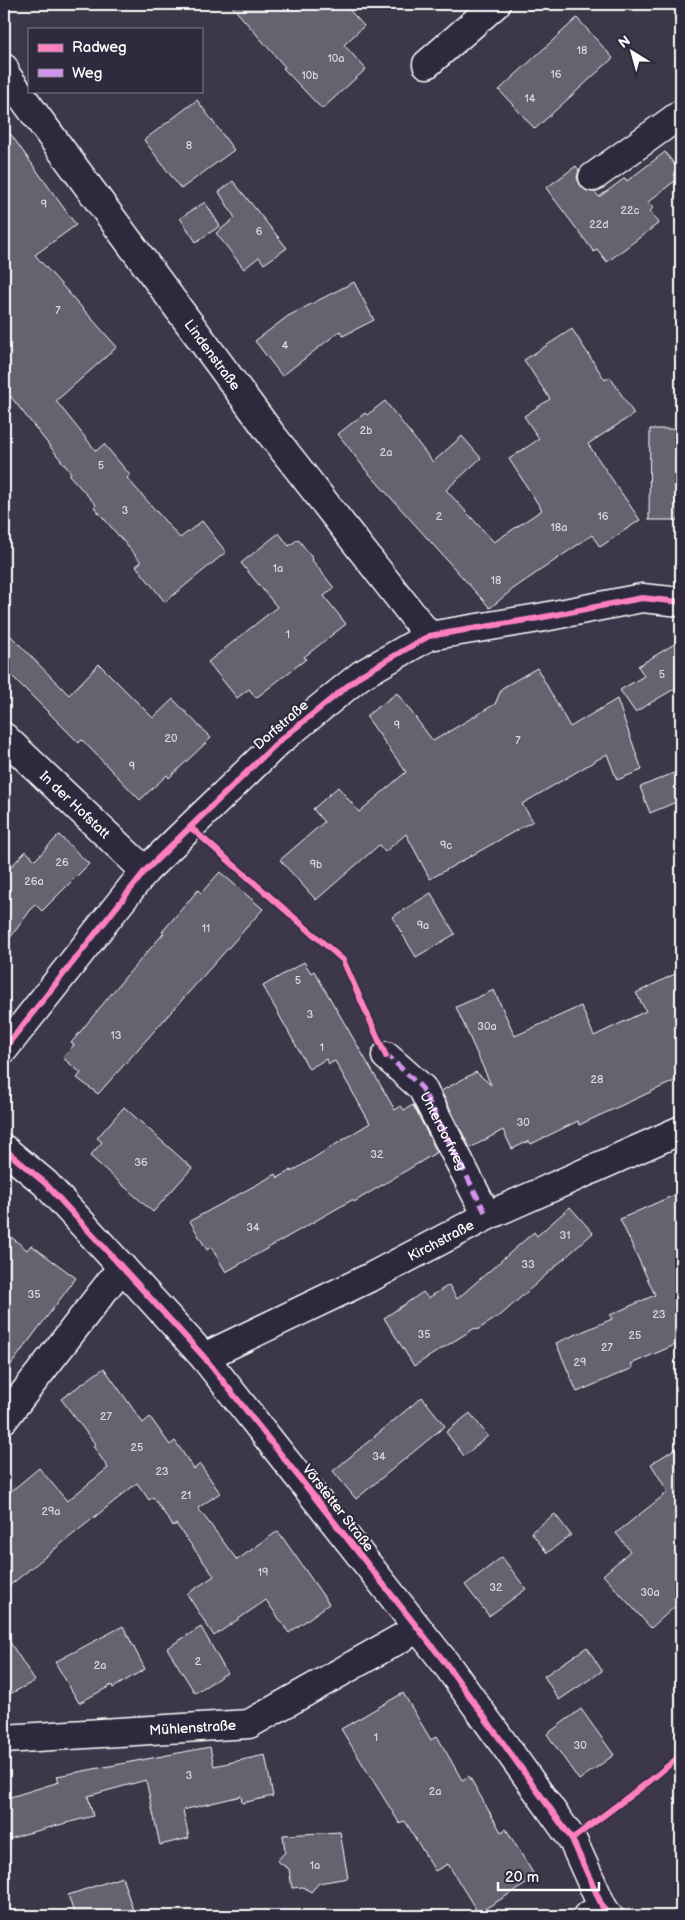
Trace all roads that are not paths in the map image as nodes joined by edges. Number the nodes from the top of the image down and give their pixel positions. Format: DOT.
graph roads {
  1 [pos="496,4"];
  2 [pos="427,64"];
  3 [pos="4,68"];
  4 [pos="681,114"];
  5 [pos="593,177"];
  6 [pos="681,602"];
  7 [pos="429,636"];
  8 [pos="4,737"];
  9 [pos="145,871"];
  10 [pos="4,1050"];
  11 [pos="386,1056"];
  12 [pos="681,1130"];
  13 [pos="4,1150"];
  14 [pos="487,1216"];
  15 [pos="122,1267"];
  16 [pos="204,1357"];
  17 [pos="4,1419"];
  18 [pos="417,1628"];
  19 [pos="4,1739"];
  20 [pos="599,1913"];
  1 -- 2 [label="street"];
  3 -- 7 [label="street, Lindenstraße"];
  4 -- 5 [label="street"];
  6 -- 7 [label="street, Dorfstraße"];
  7 -- 9 [label="street, Dorfstraße"];
  8 -- 9 [label="street, In der Hofstatt"];
  9 -- 10 [label="street, Dorfstraße"];
  11 -- 14 [label="street, Unterdorfweg"];
  12 -- 14 [label="street, Kirchstraße"];
  13 -- 15 [label="street, Vörstetter Straße"];
  14 -- 16 [label="street, Kirchstraße"];
  15 -- 16 [label="street, Vörstetter Straße"];
  15 -- 17 [label="street"];
  16 -- 18 [label="street, Vörstetter Straße"];
  18 -- 19 [label="street, Mühlenstraße"];
  18 -- 20 [label="street, Vörstetter Straße"];
}
